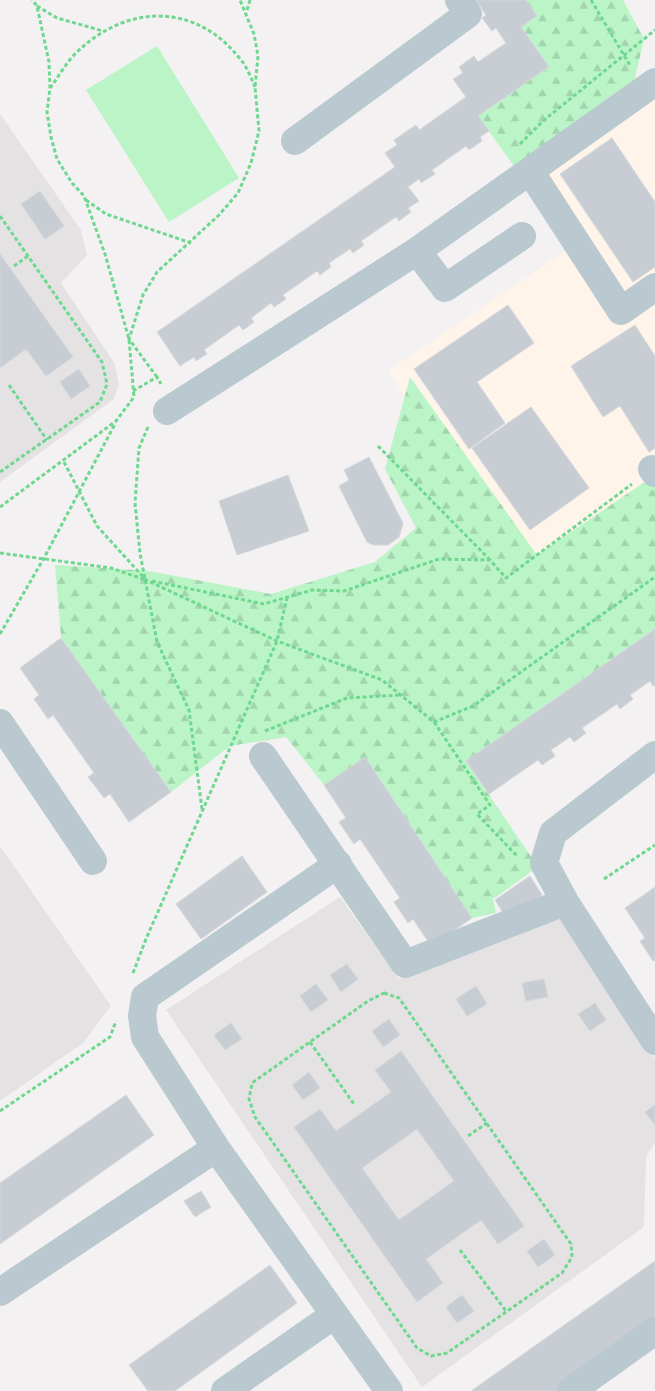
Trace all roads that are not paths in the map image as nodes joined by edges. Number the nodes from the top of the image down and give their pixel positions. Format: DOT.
graph roads {
  1 [pos="459,0"];
  2 [pos="651,94"];
  3 [pos="295,141"];
  4 [pos="530,171"];
  5 [pos="522,236"];
  6 [pos="417,251"];
  7 [pos="655,287"];
  8 [pos="160,408"];
  9 [pos="0,723"];
  10 [pos="260,745"];
  11 [pos="655,756"];
  12 [pos="93,861"];
  13 [pos="338,864"];
  14 [pos="565,902"];
  15 [pos="655,1041"];
  16 [pos="216,1148"];
  17 [pos="0,1292"];
  18 [pos="334,1315"];
  19 [pos="655,1331"];
  20 [pos="225,1391"];
  21 [pos="389,1391"];
  22 [pos="571,1391"];
  1 -- 3 [label="lane"];
  2 -- 4 [label="lane"];
  4 -- 6 [label="lane"];
  4 -- 7 [label="lane"];
  5 -- 6 [label="lane"];
  6 -- 8 [label="lane"];
  9 -- 12 [label="lane"];
  10 -- 13 [label="lane"];
  11 -- 14 [label="lane"];
  13 -- 14 [label="lane"];
  13 -- 16 [label="lane"];
  14 -- 15 [label="lane"];
  16 -- 17 [label="lane"];
  16 -- 18 [label="lane"];
  18 -- 20 [label="lane"];
  18 -- 21 [label="lane"];
  19 -- 22 [label="lane"];
}
